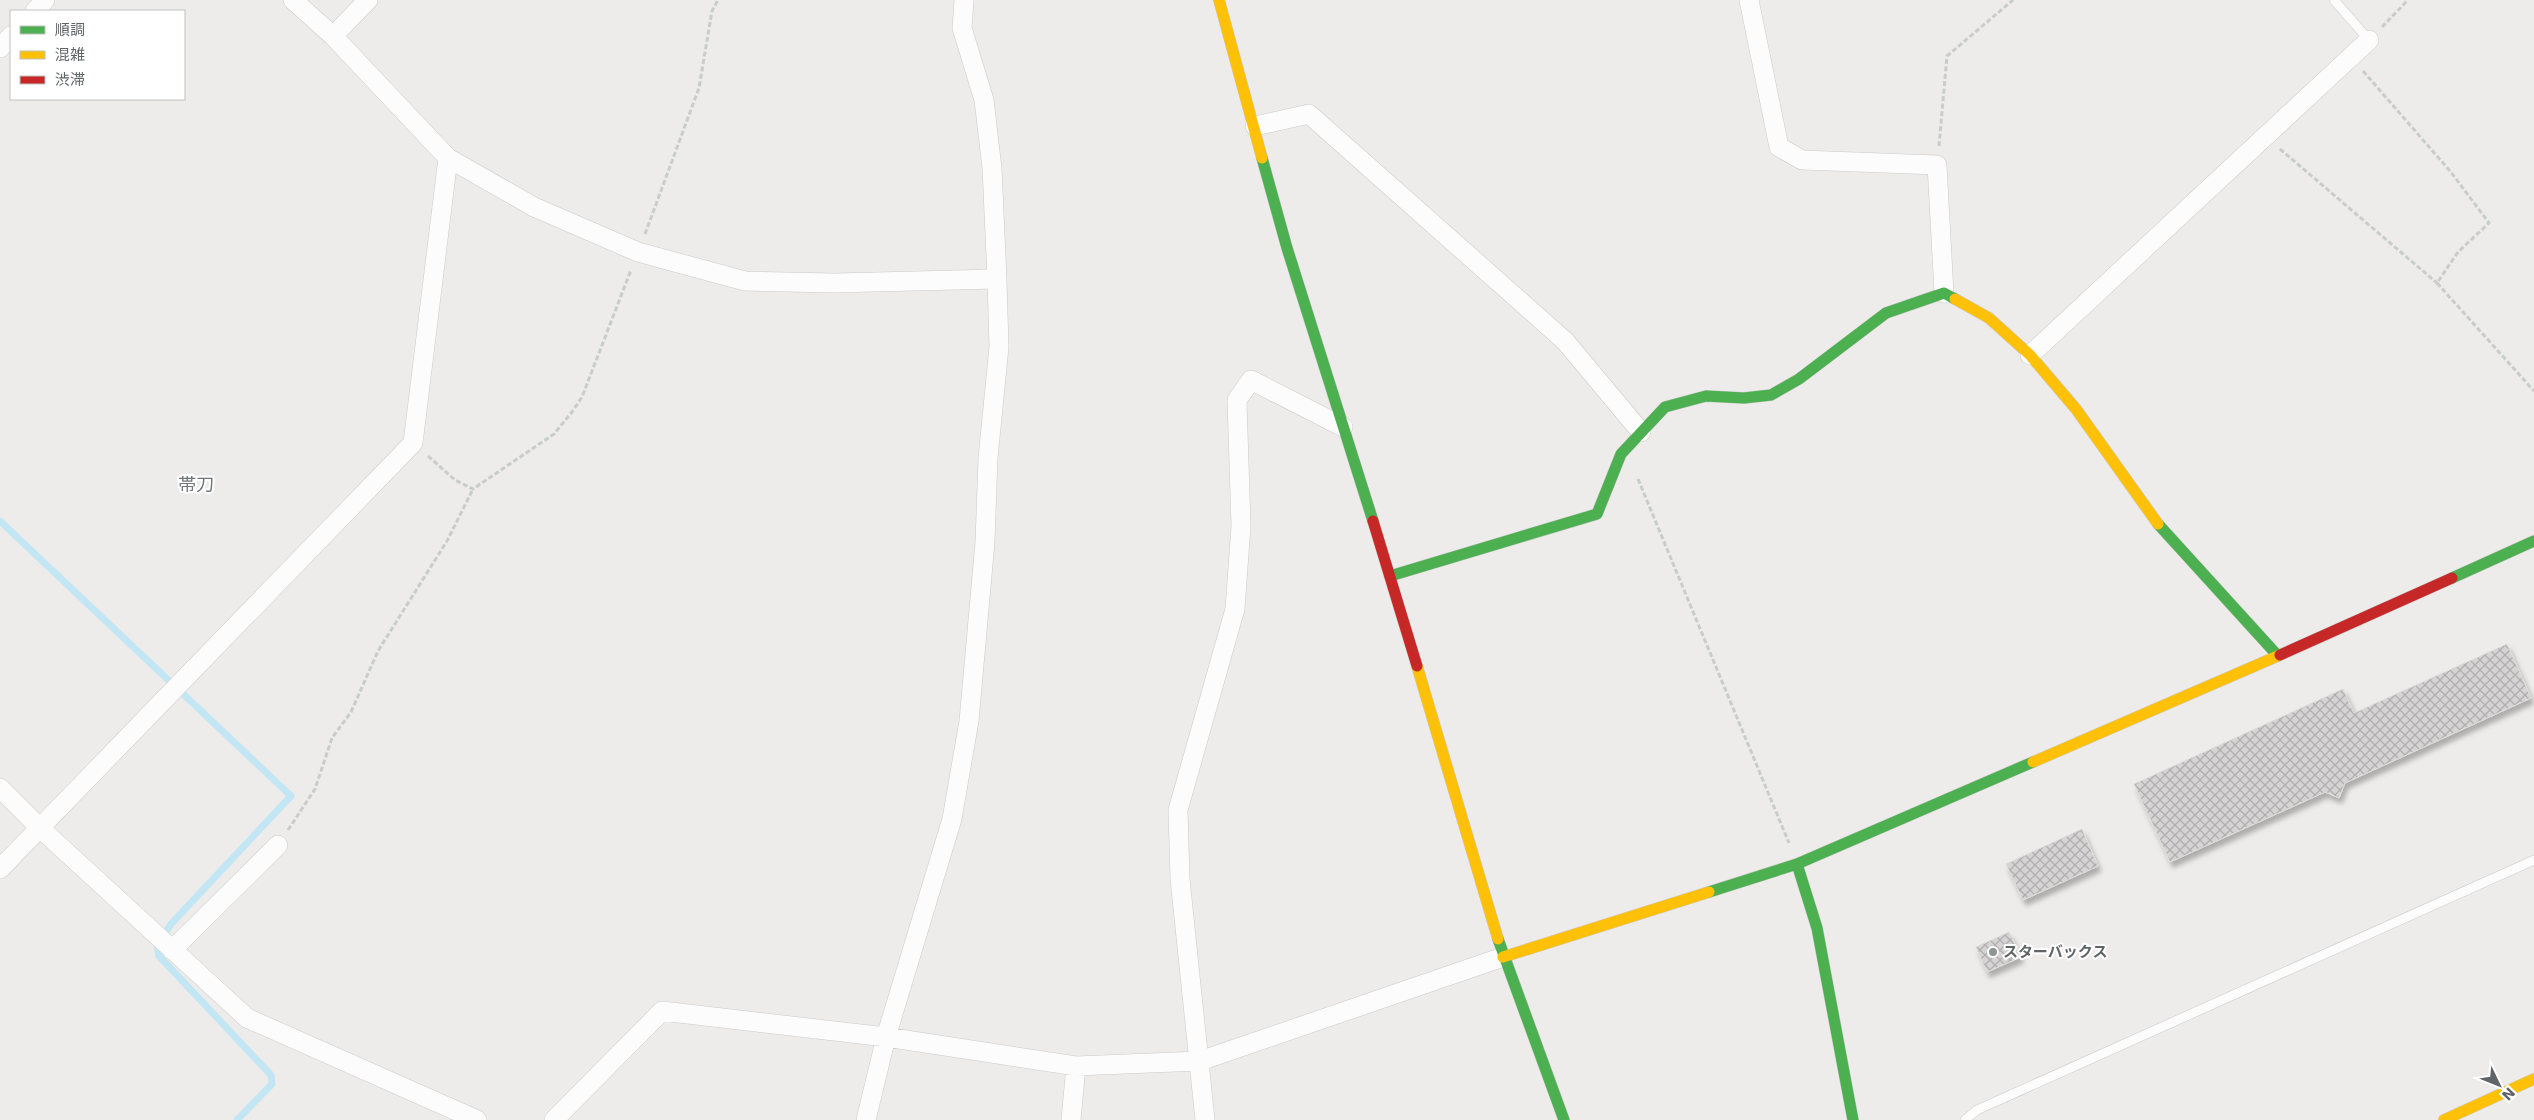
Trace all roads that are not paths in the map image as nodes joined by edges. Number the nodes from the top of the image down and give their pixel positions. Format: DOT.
graph roads {
  1 [pos="45,0"];
  2 [pos="293,0"];
  3 [pos="368,0"];
  4 [pos="964,0"];
  5 [pos="1219,0"];
  6 [pos="1235,0"];
  7 [pos="1749,0"];
  8 [pos="2334,0"];
  9 [pos="35,10"];
  10 [pos="1226,23"];
  11 [pos="333,36"];
  12 [pos="10,37"];
  13 [pos="2369,40"];
  14 [pos="0,48"];
  15 [pos="1255,126"];
  16 [pos="448,158"];
  17 [pos="998,279"];
  18 [pos="1944,293"];
  19 [pos="2030,355"];
  20 [pos="1343,427"];
  21 [pos="1641,432"];
  22 [pos="2534,541"];
  23 [pos="1390,576"];
  24 [pos="2278,656"];
  25 [pos="0,788"];
  26 [pos="40,828"];
  27 [pos="278,845"];
  28 [pos="2534,860"];
  29 [pos="1797,864"];
  30 [pos="0,869"];
  31 [pos="172,950"];
  32 [pos="1503,957"];
  33 [pos="886,1037"];
  34 [pos="1200,1061"];
  35 [pos="1076,1066"];
  36 [pos="2534,1079"];
  37 [pos="477,1120"];
  38 [pos="554,1120"];
  39 [pos="866,1120"];
  40 [pos="1071,1120"];
  41 [pos="1205,1120"];
  42 [pos="1564,1120"];
  43 [pos="1853,1120"];
  44 [pos="1965,1120"];
  45 [pos="2444,1120"];
  1 -- 9 [label="street"];
  2 -- 11 [label="street"];
  3 -- 11 [label="street"];
  4 -- 17 [label="street"];
  5 -- 10 [label="main road"];
  6 -- 10 [label="street"];
  7 -- 18 [label="street"];
  8 -- 13 [label="lane"];
  10 -- 15 [label="main road"];
  11 -- 16 [label="street"];
  12 -- 14 [label="street"];
  13 -- 19 [label="street"];
  15 -- 20 [label="main road"];
  15 -- 21 [label="street"];
  16 -- 17 [label="street"];
  16 -- 26 [label="street"];
  17 -- 33 [label="street"];
  18 -- 19 [label="main road"];
  18 -- 21 [label="main road"];
  19 -- 24 [label="main road"];
  20 -- 23 [label="main road"];
  20 -- 34 [label="street"];
  21 -- 23 [label="main road"];
  22 -- 24 [label="main road"];
  23 -- 32 [label="main road"];
  24 -- 29 [label="main road"];
  25 -- 26 [label="street"];
  26 -- 30 [label="street"];
  26 -- 31 [label="street"];
  27 -- 31 [label="street"];
  28 -- 44 [label="lane"];
  29 -- 32 [label="main road"];
  29 -- 43 [label="main road"];
  31 -- 37 [label="street"];
  32 -- 34 [label="street"];
  32 -- 42 [label="main road"];
  33 -- 35 [label="street"];
  33 -- 38 [label="street"];
  33 -- 39 [label="street"];
  34 -- 35 [label="street"];
  34 -- 41 [label="street"];
  35 -- 40 [label="street"];
  36 -- 45 [label="main road"];
}
